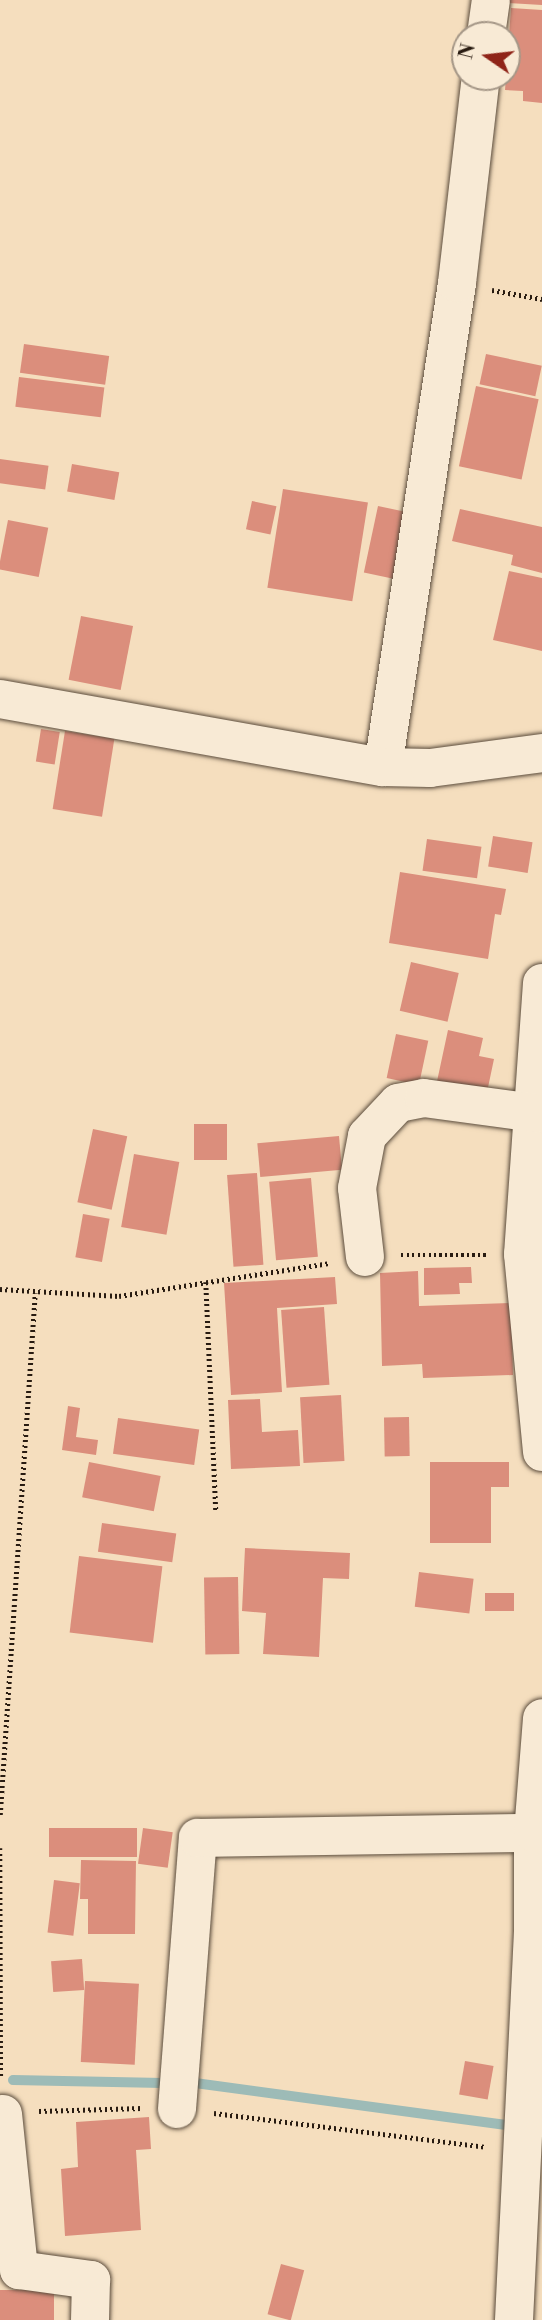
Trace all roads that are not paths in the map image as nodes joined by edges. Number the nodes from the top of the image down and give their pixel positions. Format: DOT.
graph roads {
  1 [pos="491,0"];
  2 [pos="488,21"];
  3 [pos="479,91"];
  4 [pos="0,699"];
  5 [pos="542,753"];
  6 [pos="383,767"];
  7 [pos="542,983"];
  8 [pos="536,1113"];
  9 [pos="365,1257"];
  10 [pos="529,1273"];
  11 [pos="542,1452"];
  12 [pos="542,1718"];
  13 [pos="533,1833"];
  14 [pos="177,2109"];
  15 [pos="3,2114"];
  16 [pos="90,2320"];
  17 [pos="514,2320"];
  1 -- 2 [label="street"];
  3 -- 6 [label="street"];
  4 -- 6 [label="street"];
  5 -- 6 [label="street"];
  7 -- 8 [label="street"];
  8 -- 9 [label="street"];
  8 -- 10 [label="street"];
  10 -- 11 [label="street"];
  12 -- 13 [label="street"];
  13 -- 14 [label="street"];
  13 -- 17 [label="street"];
  15 -- 16 [label="street"];
}
